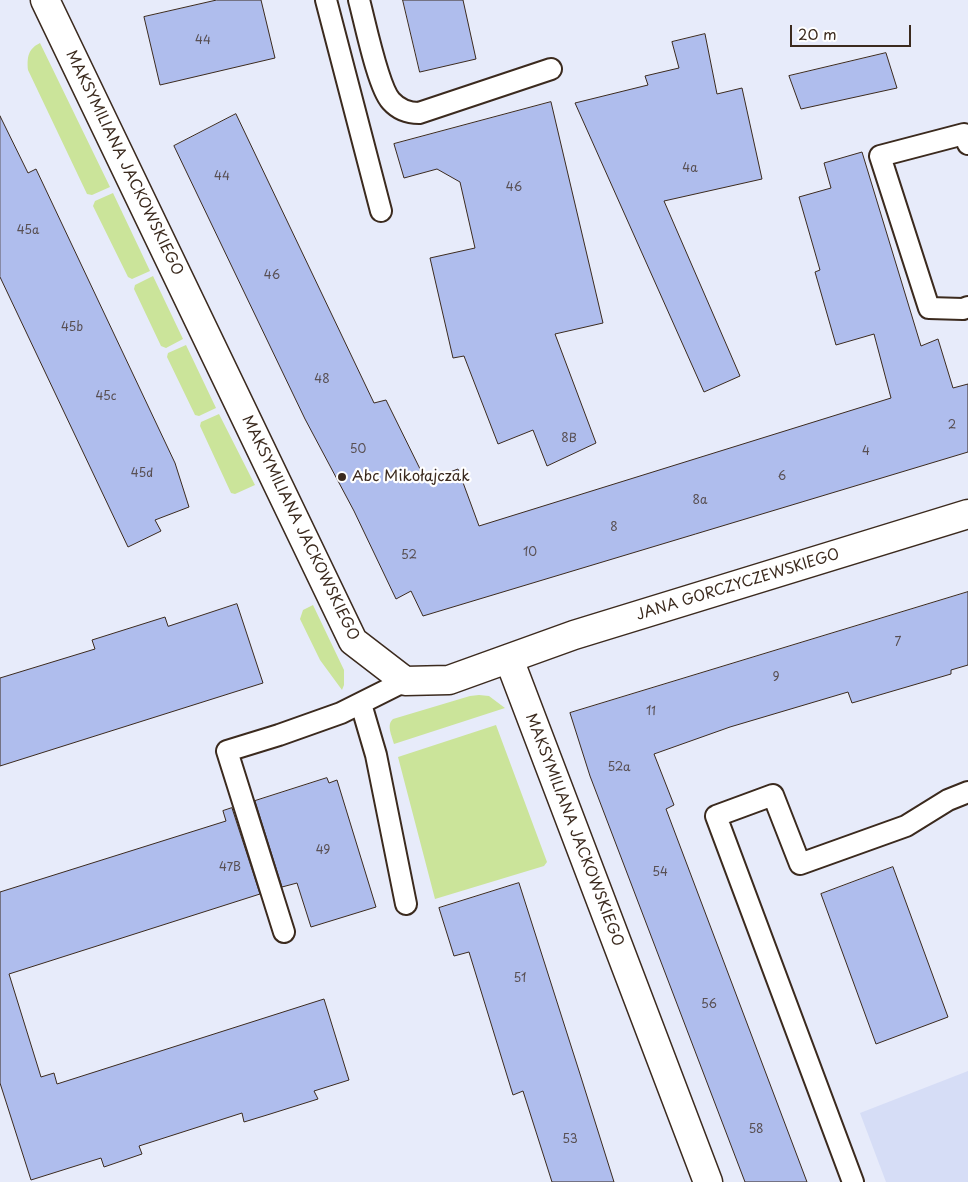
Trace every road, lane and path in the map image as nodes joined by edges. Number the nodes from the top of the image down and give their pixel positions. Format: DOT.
graph roads {
  1 [pos="45,0"];
  2 [pos="326,0"];
  3 [pos="359,0"];
  4 [pos="551,69"];
  5 [pos="968,144"];
  6 [pos="380,211"];
  7 [pos="968,307"];
  8 [pos="968,514"];
  9 [pos="509,659"];
  10 [pos="405,681"];
  11 [pos="360,704"];
  12 [pos="968,792"];
  13 [pos="406,904"];
  14 [pos="284,932"];
  15 [pos="708,1182"];
  16 [pos="853,1182"];
  1 -- 10 [label="street, MAKSYMILIANA JACKOWSKIEGO"];
  2 -- 6 [label="lane"];
  3 -- 4 [label="lane"];
  5 -- 7 [label="lane"];
  8 -- 9 [label="street, JANA GORCZYCZEWSKIEGO"];
  9 -- 10 [label="street"];
  9 -- 15 [label="street, MAKSYMILIANA JACKOWSKIEGO"];
  10 -- 11 [label="lane"];
  11 -- 13 [label="lane"];
  11 -- 14 [label="lane"];
  12 -- 16 [label="lane"];
}
